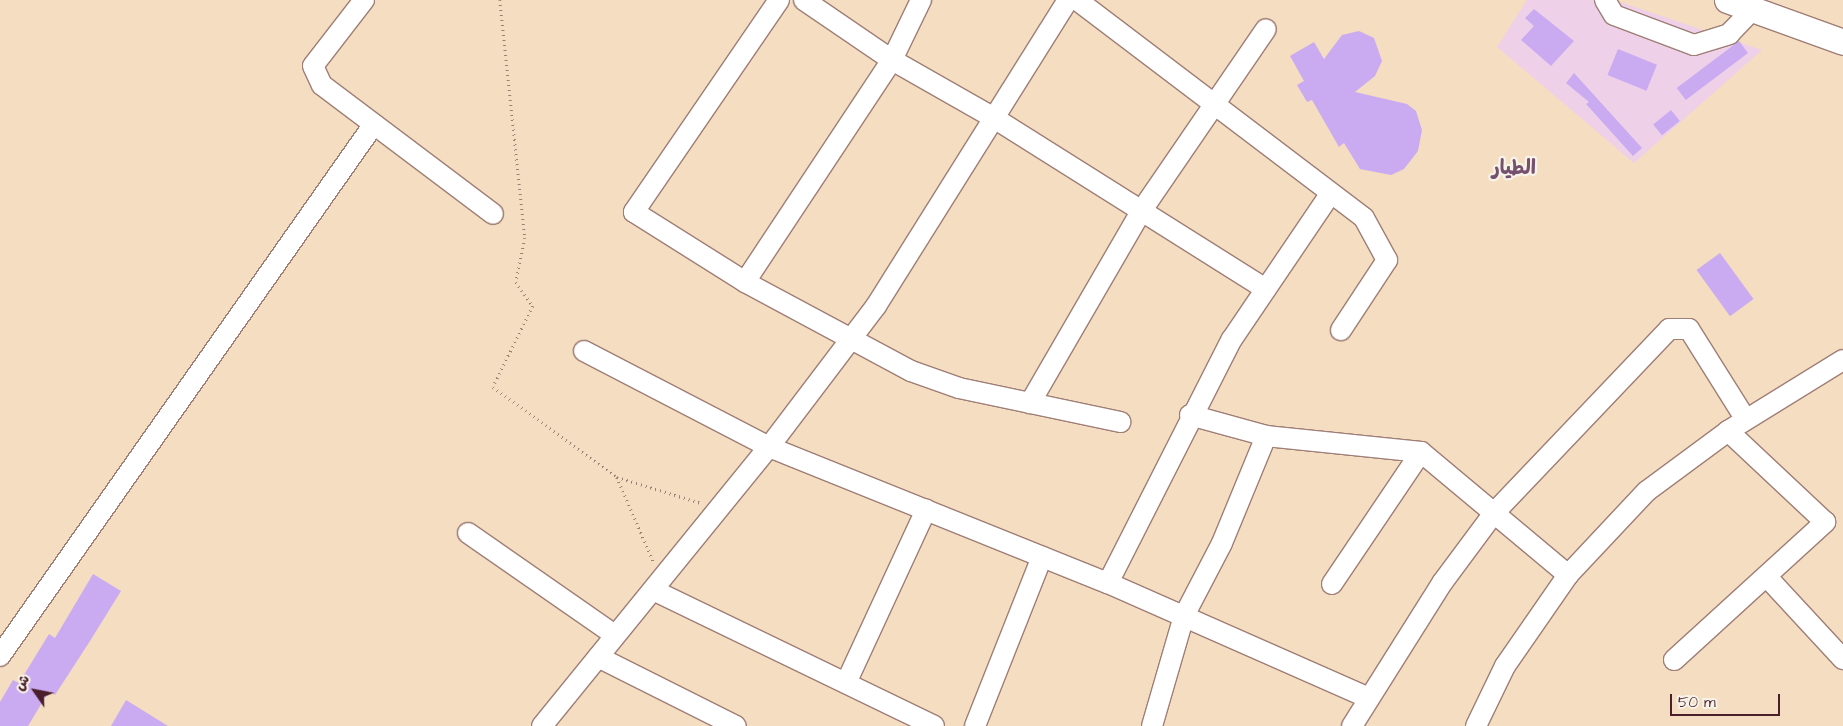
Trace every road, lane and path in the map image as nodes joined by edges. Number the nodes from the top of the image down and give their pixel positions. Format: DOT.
graph roads {
  1 [pos="364,0"];
  2 [pos="500,0"];
  3 [pos="779,0"];
  4 [pos="804,0"];
  5 [pos="921,0"];
  6 [pos="1068,0"];
  7 [pos="1077,0"];
  8 [pos="1605,0"];
  9 [pos="1727,0"];
  10 [pos="1753,9"];
  11 [pos="1266,29"];
  12 [pos="1843,42"];
  13 [pos="892,60"];
  14 [pos="1212,107"];
  15 [pos="994,118"];
  16 [pos="374,124"];
  17 [pos="1330,194"];
  18 [pos="1142,210"];
  19 [pos="493,214"];
  20 [pos="745,282"];
  21 [pos="1266,289"];
  22 [pos="1341,330"];
  23 [pos="850,340"];
  24 [pos="584,351"];
  25 [pos="1843,360"];
  26 [pos="1030,403"];
  27 [pos="1190,415"];
  28 [pos="1746,420"];
  29 [pos="1120,422"];
  30 [pos="1728,432"];
  31 [pos="1266,436"];
  32 [pos="769,447"];
  33 [pos="1422,452"];
  34 [pos="617,477"];
  35 [pos="719,508"];
  36 [pos="926,510"];
  37 [pos="1494,513"];
  38 [pos="468,534"];
  39 [pos="1042,557"];
  40 [pos="1568,575"];
  41 [pos="1767,577"];
  42 [pos="1108,583"];
  43 [pos="657,584"];
  44 [pos="1332,584"];
  45 [pos="1184,616"];
  46 [pos="615,635"];
  47 [pos="0,656"];
  48 [pos="598,657"];
  49 [pos="1843,659"];
  50 [pos="1674,660"];
  51 [pos="846,683"];
  52 [pos="1369,698"];
  53 [pos="542,726"];
  54 [pos="736,726"];
  55 [pos="934,726"];
  56 [pos="975,726"];
  57 [pos="1152,726"];
  58 [pos="1352,726"];
  59 [pos="1476,726"];
  1 -- 16 [label="street"];
  2 -- 34 [label="path"];
  3 -- 20 [label="street"];
  4 -- 13 [label="street"];
  5 -- 13 [label="street"];
  6 -- 15 [label="street"];
  7 -- 14 [label="street"];
  8 -- 10 [label="street"];
  9 -- 10 [label="main road"];
  10 -- 12 [label="main road"];
  11 -- 14 [label="street"];
  13 -- 15 [label="street"];
  13 -- 20 [label="street"];
  14 -- 17 [label="street"];
  14 -- 18 [label="street"];
  15 -- 18 [label="street"];
  15 -- 23 [label="street"];
  16 -- 19 [label="street"];
  16 -- 47 [label="street"];
  17 -- 21 [label="street"];
  17 -- 22 [label="street"];
  18 -- 21 [label="street"];
  18 -- 26 [label="street"];
  20 -- 23 [label="street"];
  21 -- 27 [label="street"];
  23 -- 26 [label="street"];
  23 -- 32 [label="street"];
  24 -- 32 [label="street"];
  25 -- 28 [label="street"];
  26 -- 29 [label="street"];
  27 -- 31 [label="street"];
  27 -- 42 [label="street"];
  28 -- 30 [label="street"];
  28 -- 37 [label="street"];
  30 -- 40 [label="street"];
  30 -- 41 [label="street"];
  31 -- 33 [label="street"];
  31 -- 45 [label="street"];
  32 -- 35 [label="street"];
  32 -- 36 [label="street"];
  33 -- 37 [label="street"];
  33 -- 44 [label="street"];
  34 -- 35 [label="path"];
  34 -- 43 [label="path"];
  35 -- 43 [label="street"];
  36 -- 39 [label="street"];
  36 -- 51 [label="street"];
  37 -- 40 [label="street"];
  37 -- 52 [label="street"];
  38 -- 46 [label="street"];
  39 -- 42 [label="street"];
  39 -- 56 [label="street"];
  40 -- 59 [label="street"];
  41 -- 49 [label="street"];
  41 -- 50 [label="street"];
  42 -- 45 [label="street"];
  43 -- 46 [label="street"];
  43 -- 51 [label="street"];
  45 -- 52 [label="street"];
  45 -- 57 [label="street"];
  46 -- 48 [label="street"];
  48 -- 53 [label="street"];
  48 -- 54 [label="street"];
  51 -- 55 [label="street"];
  52 -- 58 [label="street"];
}
